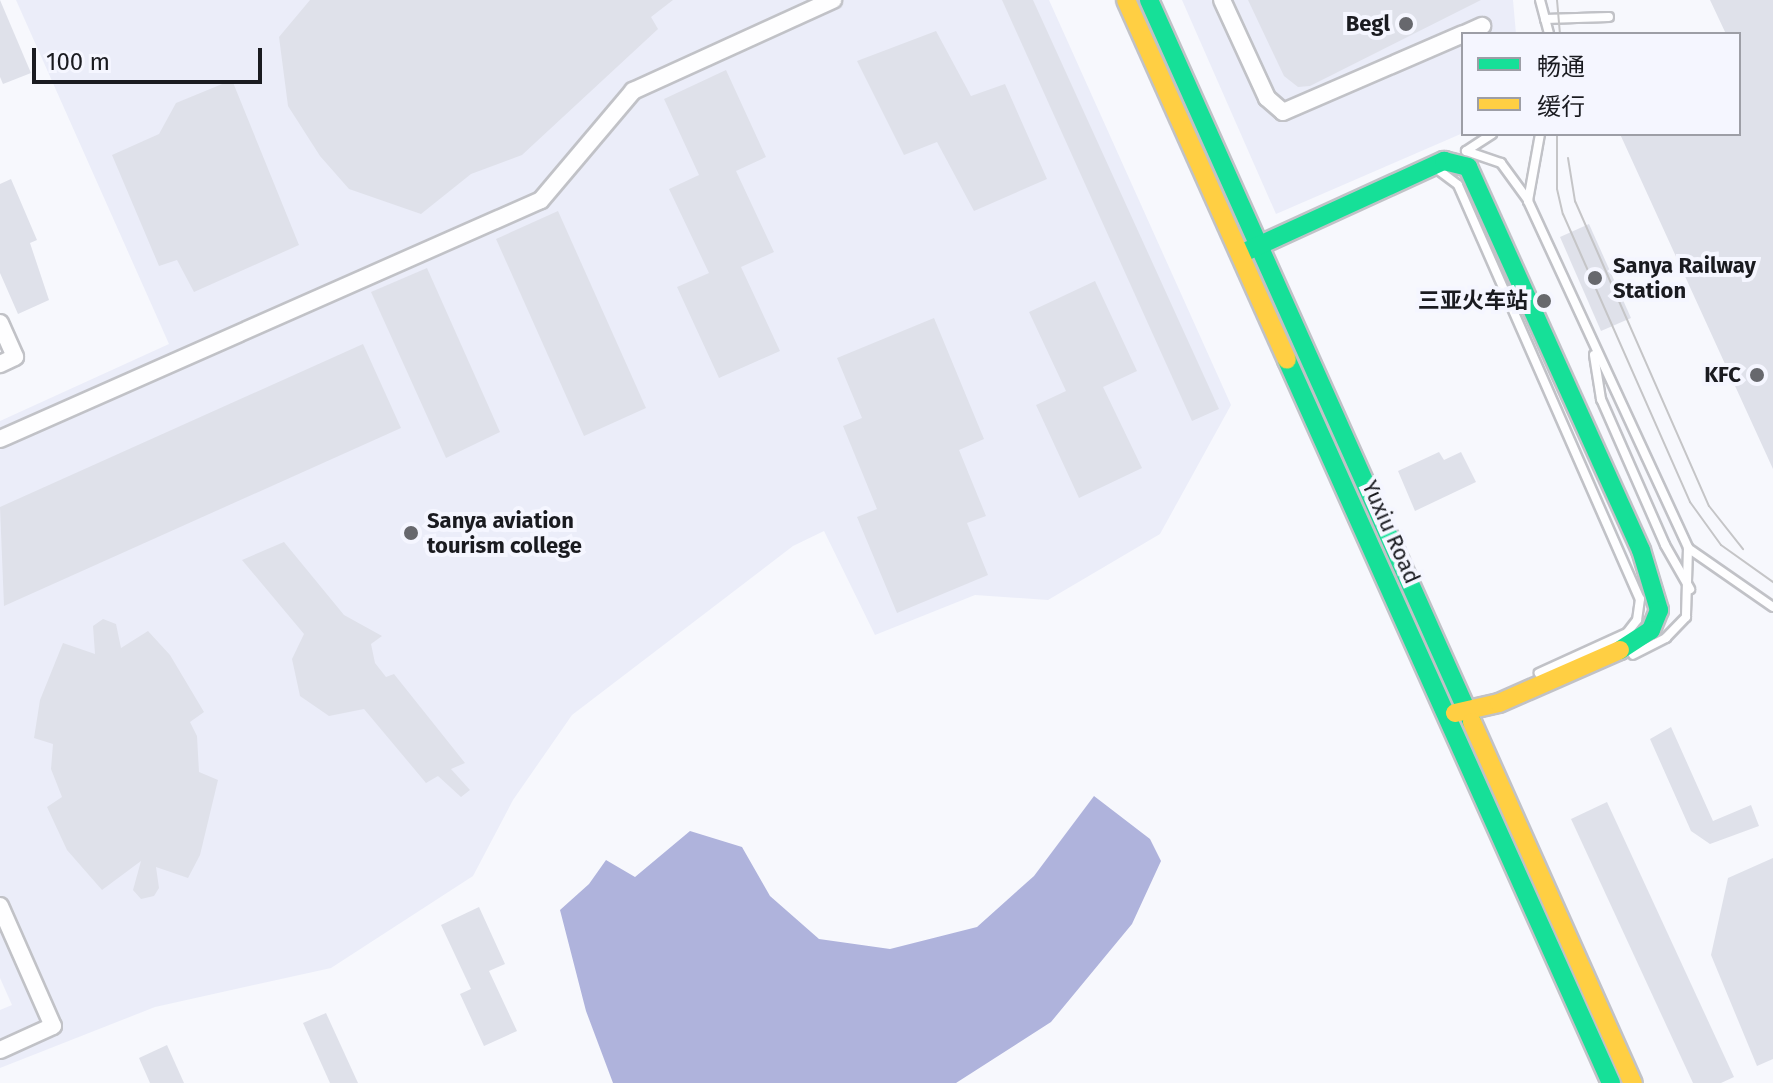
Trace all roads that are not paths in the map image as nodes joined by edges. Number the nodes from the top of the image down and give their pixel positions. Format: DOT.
graph roads {
  1 [pos="833,0"];
  2 [pos="1126,0"];
  3 [pos="1149,0"];
  4 [pos="1222,0"];
  5 [pos="1540,0"];
  6 [pos="1609,17"];
  7 [pos="1545,19"];
  8 [pos="1482,26"];
  9 [pos="1468,32"];
  10 [pos="1543,32"];
  11 [pos="1548,32"];
  12 [pos="1461,35"];
  13 [pos="1489,136"];
  14 [pos="1540,136"];
  15 [pos="1466,151"];
  16 [pos="1436,165"];
  17 [pos="1528,201"];
  18 [pos="1259,246"];
  19 [pos="1241,254"];
  20 [pos="0,323"];
  21 [pos="1594,351"];
  22 [pos="0,364"];
  23 [pos="0,439"];
  24 [pos="1688,548"];
  25 [pos="1691,590"];
  26 [pos="1773,607"];
  27 [pos="1499,703"];
  28 [pos="1468,711"];
  29 [pos="1446,715"];
  30 [pos="0,906"];
  31 [pos="0,1050"];
  32 [pos="1611,1083"];
  33 [pos="1633,1083"];
  1 -- 23 [label="street"];
  2 -- 19 [label="main road, Yuxiu Road"];
  3 -- 18 [label="main road, Yuxiu Road"];
  4 -- 12 [label="street"];
  5 -- 7 [label="lane"];
  6 -- 7 [label="lane"];
  7 -- 10 [label="lane"];
  7 -- 11 [label="lane"];
  8 -- 9 [label="street"];
  13 -- 15 [label="lane"];
  14 -- 17 [label="lane"];
  15 -- 16 [label="lane"];
  15 -- 17 [label="lane"];
  16 -- 18 [label="main road"];
  16 -- 27 [label="main road"];
  17 -- 21 [label="lane"];
  18 -- 19 [label="main road"];
  18 -- 28 [label="main road, Yuxiu Road"];
  19 -- 29 [label="main road, Yuxiu Road"];
  20 -- 22 [label="street"];
  21 -- 24 [label="lane"];
  21 -- 25 [label="lane"];
  24 -- 25 [label="lane"];
  24 -- 26 [label="lane"];
  25 -- 27 [label="lane"];
  27 -- 28 [label="main road"];
  28 -- 29 [label="main road"];
  28 -- 33 [label="main road, Yuxiu Road"];
  29 -- 32 [label="main road, Yuxiu Road"];
  30 -- 31 [label="street"];
}
